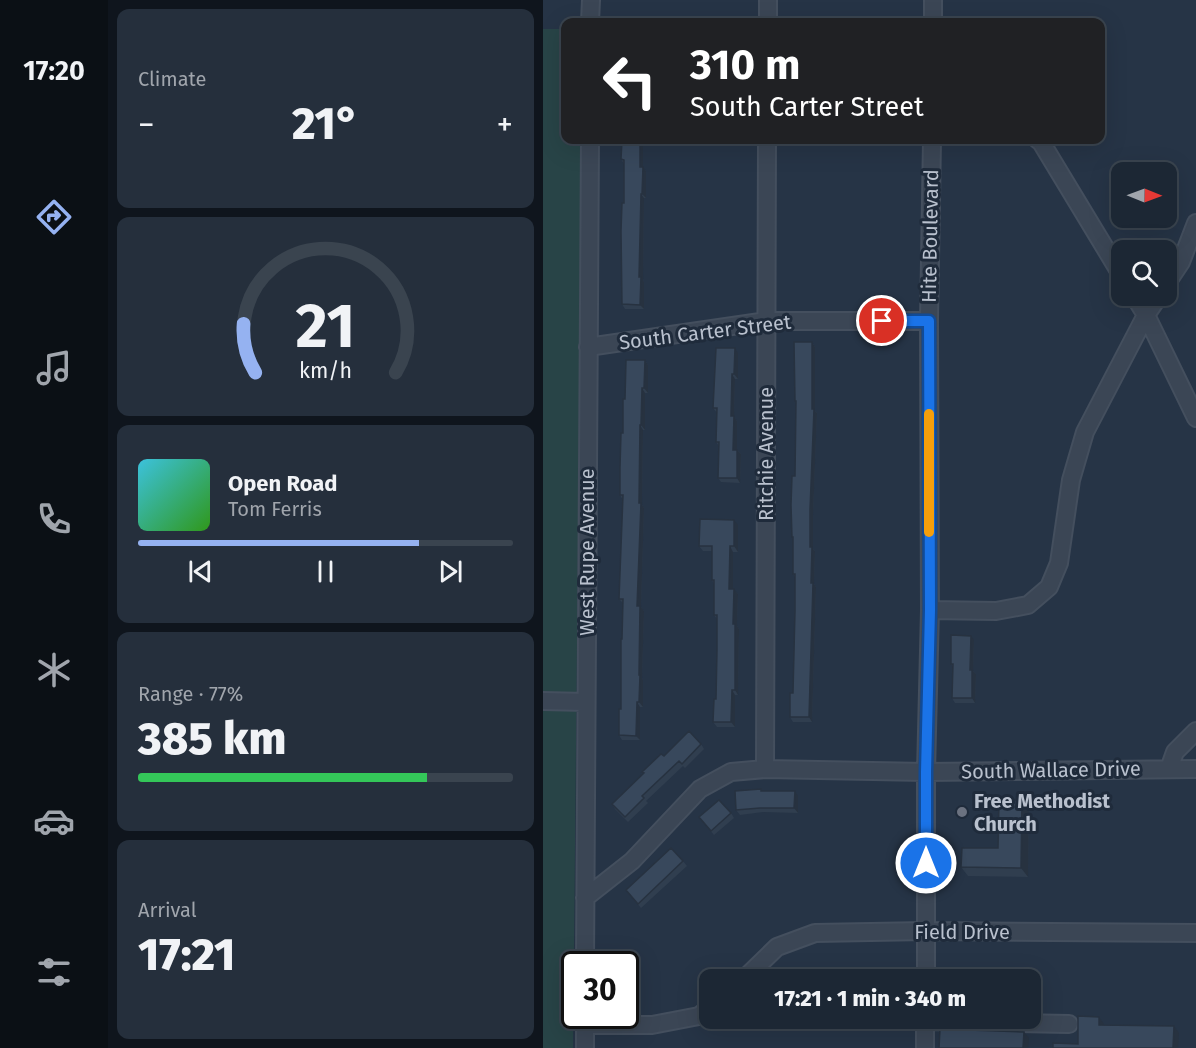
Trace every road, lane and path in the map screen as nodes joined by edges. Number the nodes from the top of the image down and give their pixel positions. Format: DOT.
graph roads {
  1 [pos="591,0"];
  2 [pos="768,0"];
  3 [pos="933,0"];
  4 [pos="590,18"];
  5 [pos="768,18"];
  6 [pos="933,18"];
  7 [pos="590,144"];
  8 [pos="767,144"];
  9 [pos="932,144"];
  10 [pos="1042,144"];
  11 [pos="1196,223"];
  12 [pos="1111,258"];
  13 [pos="1177,268"];
  14 [pos="1140,306"];
  15 [pos="1152,306"];
  16 [pos="1146,315"];
  17 [pos="766,321"];
  18 [pos="929,321"];
  19 [pos="588,346"];
  20 [pos="1196,418"];
  21 [pos="930,610"];
  22 [pos="543,701"];
  23 [pos="587,702"];
  24 [pos="1196,731"];
  25 [pos="1169,769"];
  26 [pos="1196,769"];
  27 [pos="765,770"];
  28 [pos="926,772"];
  29 [pos="585,898"];
  30 [pos="926,932"];
  31 [pos="1196,933"];
  32 [pos="585,951"];
  33 [pos="754,969"];
  34 [pos="926,969"];
  35 [pos="699,1016"];
  36 [pos="1041,1022"];
  37 [pos="1069,1023"];
  38 [pos="639,1024"];
  39 [pos="585,1029"];
  40 [pos="925,1029"];
  41 [pos="585,1048"];
  42 [pos="925,1048"];
  1 -- 4 [label="street"];
  2 -- 5 [label="street"];
  3 -- 6 [label="street"];
  7 -- 19 [label="street, West Rupe Avenue"];
  8 -- 17 [label="street, Ritchie Avenue"];
  9 -- 18 [label="street, Hite Boulevard"];
  10 -- 12 [label="street"];
  11 -- 13 [label="street"];
  14 -- 16 [label="street"];
  15 -- 16 [label="street"];
  16 -- 20 [label="street"];
  16 -- 21 [label="street"];
  17 -- 18 [label="street, South Carter Street"];
  17 -- 19 [label="street, South Carter Street"];
  17 -- 27 [label="street, Ritchie Avenue"];
  18 -- 21 [label="street, Hite Boulevard"];
  19 -- 23 [label="street, West Rupe Avenue"];
  21 -- 28 [label="street, Hite Boulevard"];
  22 -- 23 [label="street"];
  23 -- 29 [label="street, West Rupe Avenue"];
  24 -- 25 [label="street"];
  25 -- 26 [label="street, South Wallace Drive"];
  25 -- 28 [label="street, South Wallace Drive"];
  27 -- 28 [label="street, South Wallace Drive"];
  27 -- 29 [label="street, South Wallace Drive"];
  28 -- 30 [label="street, Hite Boulevard"];
  29 -- 32 [label="street, West Rupe Avenue"];
  30 -- 31 [label="street, Field Drive"];
  30 -- 33 [label="street, Field Drive"];
  30 -- 34 [label="street, Hite Boulevard"];
  35 -- 38 [label="street"];
  36 -- 37 [label="street"];
  39 -- 41 [label="street"];
  40 -- 42 [label="street"];
}
